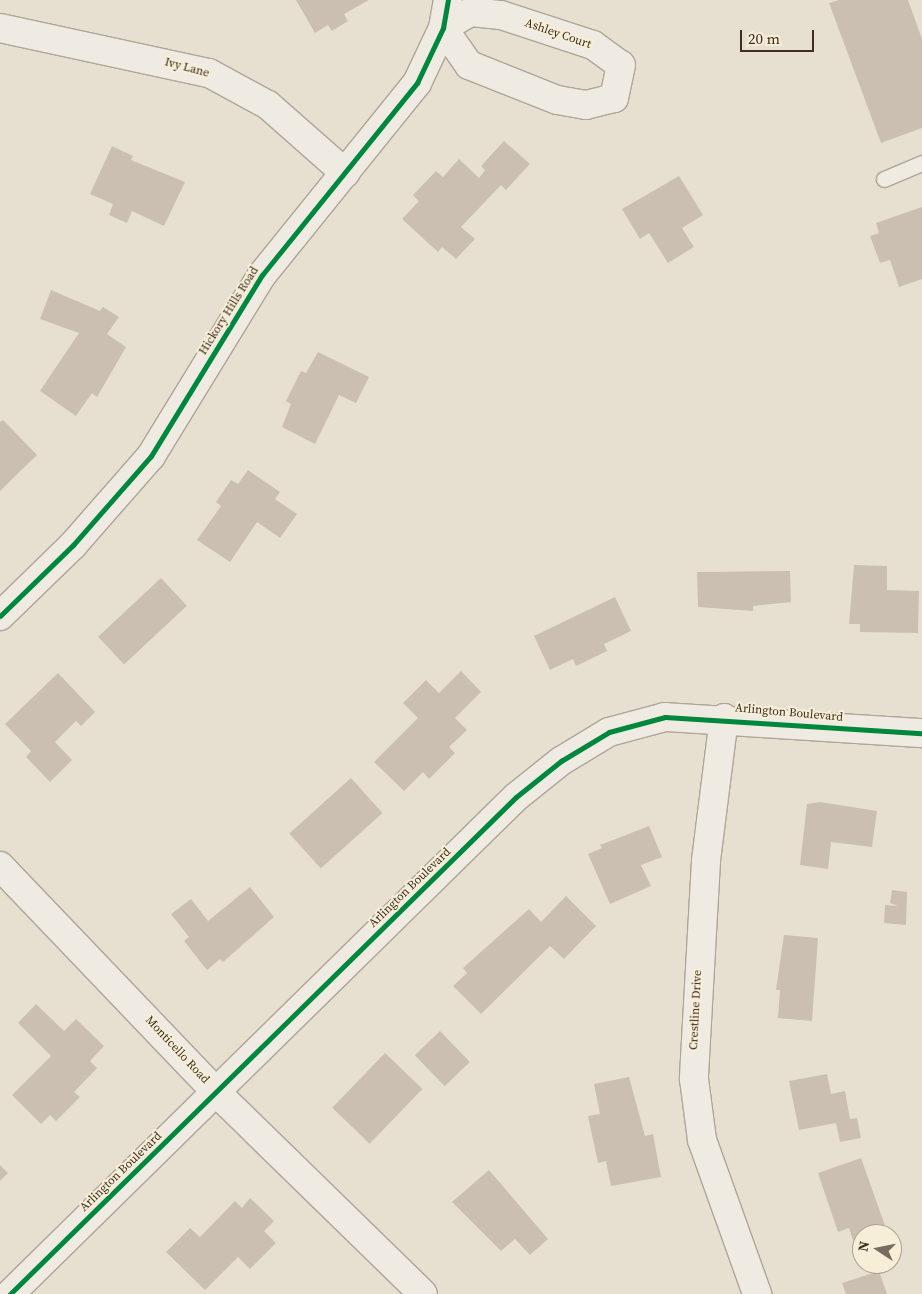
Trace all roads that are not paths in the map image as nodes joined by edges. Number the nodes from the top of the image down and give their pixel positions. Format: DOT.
graph roads {
  1 [pos="448,0"];
  2 [pos="0,28"];
  3 [pos="443,28"];
  4 [pos="922,163"];
  5 [pos="345,173"];
  6 [pos="884,179"];
  7 [pos="0,616"];
  8 [pos="724,718"];
  9 [pos="922,733"];
  10 [pos="0,866"];
  11 [pos="216,1092"];
  12 [pos="10,1294"];
  13 [pos="423,1294"];
  14 [pos="757,1294"];
  1 -- 3 [label="street, Hickory Hills Road"];
  2 -- 5 [label="street, Ivy Lane"];
  3 -- 3 [label="street, Ashley Court"];
  3 -- 5 [label="street, Hickory Hills Road"];
  4 -- 6 [label="lane"];
  5 -- 7 [label="street, Hickory Hills Road"];
  8 -- 9 [label="street, Arlington Boulevard"];
  8 -- 11 [label="street, Arlington Boulevard"];
  8 -- 14 [label="street, Crestline Drive"];
  10 -- 11 [label="street, Monticello Road"];
  11 -- 12 [label="street, Arlington Boulevard"];
  11 -- 13 [label="street, Monticello Road"];
}
